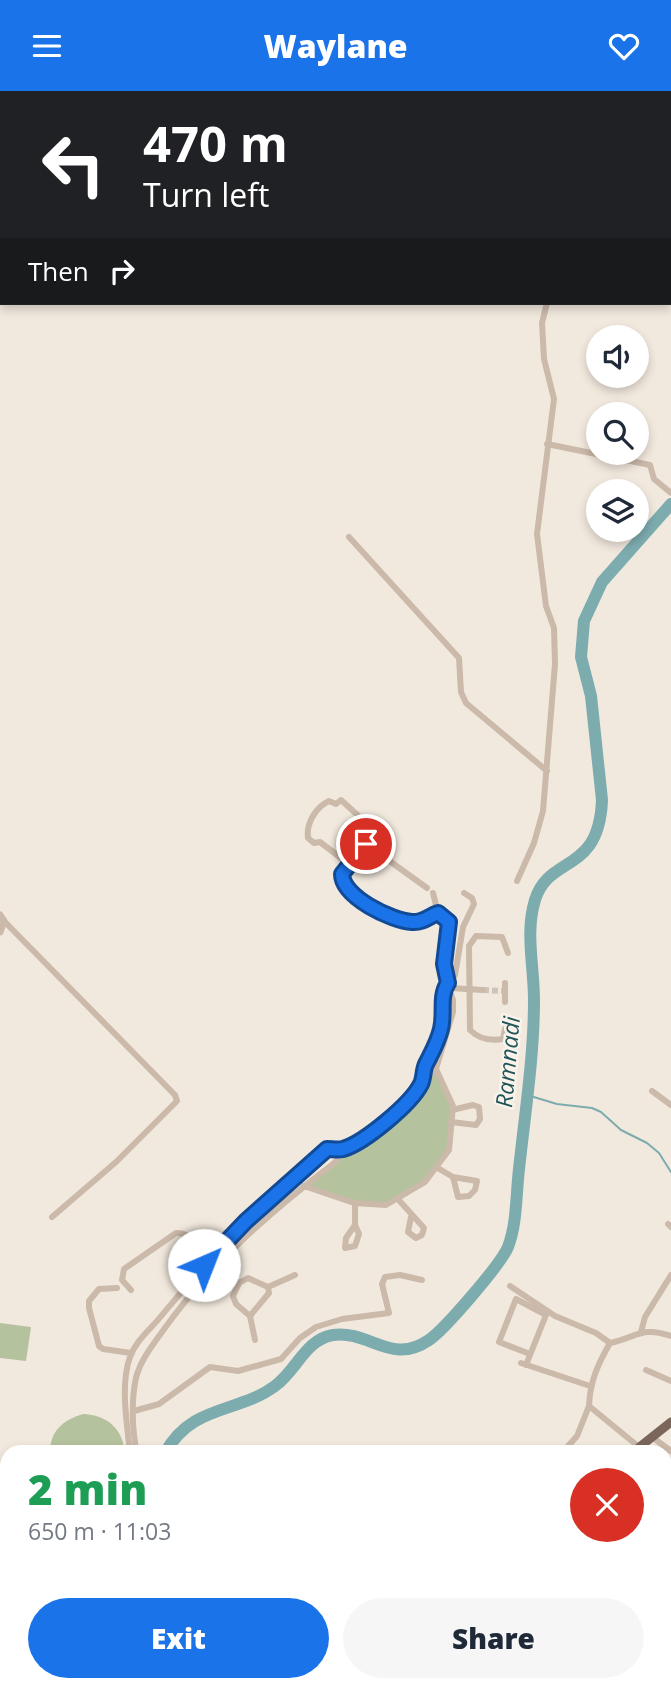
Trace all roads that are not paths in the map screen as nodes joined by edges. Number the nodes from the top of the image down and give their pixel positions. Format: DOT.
graph roads {
  1 [pos="546,305"];
  2 [pos="547,444"];
  3 [pos="671,493"];
  4 [pos="349,537"];
  5 [pos="547,771"];
  6 [pos="366,844"];
  7 [pos="350,865"];
  8 [pos="517,881"];
  9 [pos="426,888"];
  10 [pos="433,893"];
  11 [pos="464,893"];
  12 [pos="438,913"];
  13 [pos="2,918"];
  14 [pos="0,932"];
  15 [pos="508,953"];
  16 [pos="505,983"];
  17 [pos="449,985"];
  18 [pos="468,989"];
  19 [pos="483,990"];
  20 [pos="505,1002"];
  21 [pos="505,1029"];
  22 [pos="436,1069"];
  23 [pos="422,1083"];
  24 [pos="652,1091"];
  25 [pos="671,1105"];
  26 [pos="453,1110"];
  27 [pos="451,1122"];
  28 [pos="343,1149"];
  29 [pos="436,1167"];
  30 [pos="453,1177"];
  31 [pos="304,1186"];
  32 [pos="397,1198"];
  33 [pos="355,1203"];
  34 [pos="52,1217"];
  35 [pos="411,1217"];
  36 [pos="355,1224"];
  37 [pos="204,1265"];
  38 [pos="214,1267"];
  39 [pos="295,1275"];
  40 [pos="671,1275"];
  41 [pos="422,1280"];
  42 [pos="239,1283"];
  43 [pos="509,1286"];
  44 [pos="268,1287"];
  45 [pos="117,1288"];
  46 [pos="131,1290"];
  47 [pos="250,1316"];
  48 [pos="641,1332"];
  49 [pos="671,1336"];
  50 [pos="255,1340"];
  51 [pos="610,1343"];
  52 [pos="131,1353"];
  53 [pos="530,1353"];
  54 [pos="646,1370"];
  55 [pos="126,1378"];
  56 [pos="136,1379"];
  57 [pos="671,1381"];
  58 [pos="590,1386"];
  59 [pos="589,1406"];
  60 [pos="134,1411"];
  61 [pos="671,1422"];
  62 [pos="652,1437"];
  63 [pos="130,1445"];
  64 [pos="135,1445"];
  65 [pos="569,1445"];
  66 [pos="630,1445"];
  67 [pos="642,1445"];
  68 [pos="663,1445"];
  1 -- 2 [label="street"];
  2 -- 3 [label="street"];
  2 -- 5 [label="street"];
  4 -- 5 [label="street"];
  5 -- 8 [label="street"];
  6 -- 7 [label="street"];
  6 -- 7 [label="street"];
  6 -- 9 [label="street"];
  7 -- 12 [label="street"];
  10 -- 12 [label="street"];
  11 -- 17 [label="street"];
  12 -- 17 [label="street"];
  13 -- 14 [label="street"];
  13 -- 34 [label="street"];
  15 -- 18 [label="street"];
  16 -- 20 [label="street"];
  17 -- 18 [label="street"];
  17 -- 22 [label="street"];
  17 -- 23 [label="street"];
  18 -- 19 [label="street"];
  18 -- 21 [label="street"];
  22 -- 23 [label="street"];
  22 -- 26 [label="street"];
  23 -- 28 [label="street"];
  24 -- 25 [label="street"];
  26 -- 27 [label="street"];
  26 -- 27 [label="street"];
  27 -- 29 [label="street"];
  28 -- 31 [label="street"];
  28 -- 37 [label="street"];
  29 -- 30 [label="street"];
  29 -- 32 [label="street"];
  31 -- 33 [label="street"];
  31 -- 38 [label="street"];
  32 -- 33 [label="street"];
  32 -- 35 [label="street"];
  33 -- 36 [label="street"];
  37 -- 46 [label="street"];
  37 -- 52 [label="street"];
  38 -- 42 [label="street"];
  38 -- 56 [label="street"];
  39 -- 44 [label="street"];
  40 -- 48 [label="street"];
  41 -- 60 [label="street"];
  42 -- 44 [label="street"];
  42 -- 47 [label="street"];
  43 -- 51 [label="street"];
  44 -- 47 [label="street"];
  45 -- 52 [label="street"];
  47 -- 50 [label="street"];
  48 -- 49 [label="street"];
  48 -- 51 [label="street"];
  51 -- 58 [label="street"];
  52 -- 55 [label="street"];
  53 -- 53 [label="street"];
  53 -- 58 [label="street"];
  54 -- 57 [label="street"];
  55 -- 56 [label="street"];
  55 -- 63 [label="street"];
  56 -- 60 [label="street"];
  58 -- 59 [label="street"];
  59 -- 65 [label="street"];
  59 -- 66 [label="street"];
  60 -- 64 [label="street"];
  61 -- 62 [label="main road"];
  62 -- 67 [label="main road"];
  62 -- 68 [label="street"];
}
